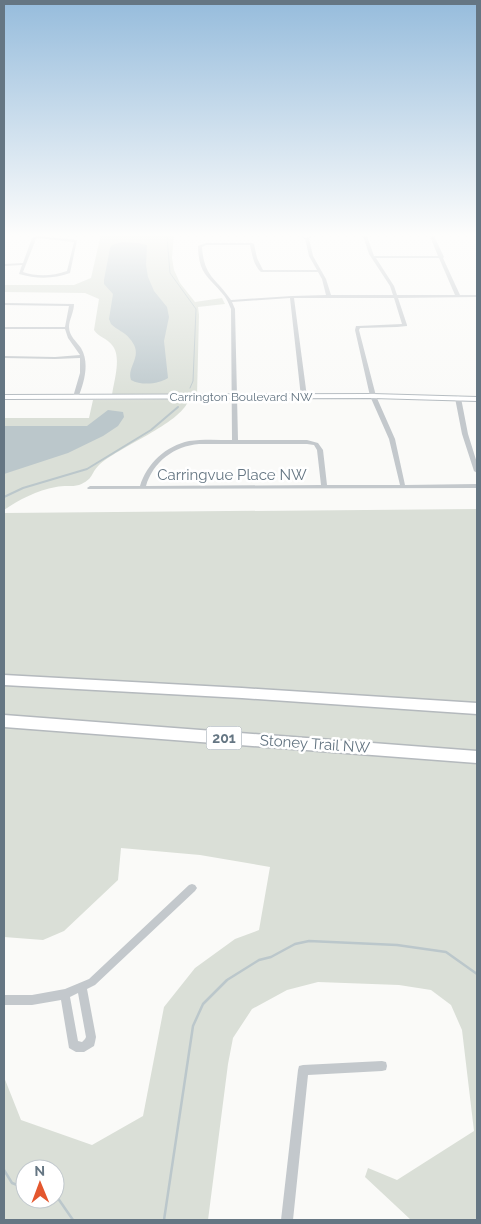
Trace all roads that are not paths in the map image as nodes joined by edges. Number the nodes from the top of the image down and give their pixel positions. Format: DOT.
graph roads {
  1 [pos="222,291"];
  2 [pos="327,291"];
  3 [pos="394,291"];
  4 [pos="456,291"];
  5 [pos="396,296"];
  6 [pos="458,296"];
  7 [pos="477,296"];
  8 [pos="292,297"];
  9 [pos="328,297"];
  10 [pos="230,301"];
  11 [pos="4,304"];
  12 [pos="4,328"];
  13 [pos="67,328"];
  14 [pos="82,356"];
  15 [pos="4,357"];
  16 [pos="373,396"];
  17 [pos="4,397"];
  18 [pos="76,397"];
  19 [pos="234,397"];
  20 [pos="304,397"];
  21 [pos="458,398"];
  22 [pos="477,399"];
  23 [pos="235,442"];
  24 [pos="469,445"];
  25 [pos="477,445"];
  26 [pos="477,471"];
  27 [pos="477,486"];
  28 [pos="324,487"];
  29 [pos="402,487"];
  30 [pos="90,488"];
  31 [pos="142,488"];
  32 [pos="4,673"];
  33 [pos="4,680"];
  34 [pos="220,692"];
  35 [pos="477,707"];
  36 [pos="4,721"];
  37 [pos="80,727"];
  38 [pos="4,729"];
  39 [pos="477,758"];
  40 [pos="192,888"];
  41 [pos="82,988"];
  42 [pos="65,994"];
  43 [pos="4,1000"];
  44 [pos="382,1066"];
  45 [pos="288,1220"];
  1 -- 10 [label="street"];
  2 -- 9 [label="street"];
  3 -- 5 [label="street"];
  4 -- 6 [label="street"];
  5 -- 6 [label="street"];
  5 -- 9 [label="street"];
  5 -- 16 [label="street"];
  6 -- 7 [label="street"];
  8 -- 9 [label="street"];
  8 -- 10 [label="street"];
  8 -- 20 [label="street"];
  10 -- 19 [label="street"];
  11 -- 13 [label="street"];
  12 -- 13 [label="street"];
  13 -- 14 [label="street"];
  14 -- 15 [label="street"];
  14 -- 18 [label="street"];
  16 -- 20 [label="street, Carrington Boulevard NW"];
  16 -- 21 [label="street, Carrington Boulevard NW"];
  16 -- 29 [label="street"];
  17 -- 18 [label="street, Carrington Boulevard NW"];
  18 -- 19 [label="street, Carrington Boulevard NW"];
  19 -- 20 [label="street, Carrington Boulevard NW"];
  19 -- 23 [label="street"];
  21 -- 22 [label="street, Carrington Boulevard NW"];
  21 -- 24 [label="street"];
  23 -- 28 [label="street, Carringvue Place NW"];
  23 -- 31 [label="street, Carringvue Place NW"];
  24 -- 25 [label="street"];
  24 -- 26 [label="street"];
  27 -- 29 [label="street, Carringvue Place NW"];
  28 -- 29 [label="street, Carringvue Place NW"];
  28 -- 31 [label="street, Carringvue Place NW"];
  30 -- 31 [label="street"];
  32 -- 34 [label="highway"];
  33 -- 34 [label="highway"];
  34 -- 35 [label="highway"];
  36 -- 37 [label="highway, Stoney Trail NW / 201"];
  37 -- 38 [label="highway"];
  37 -- 39 [label="highway, Stoney Trail NW / 201"];
  40 -- 41 [label="street"];
  41 -- 42 [label="street"];
  41 -- 42 [label="street"];
  42 -- 43 [label="street"];
  44 -- 45 [label="street"];
}
